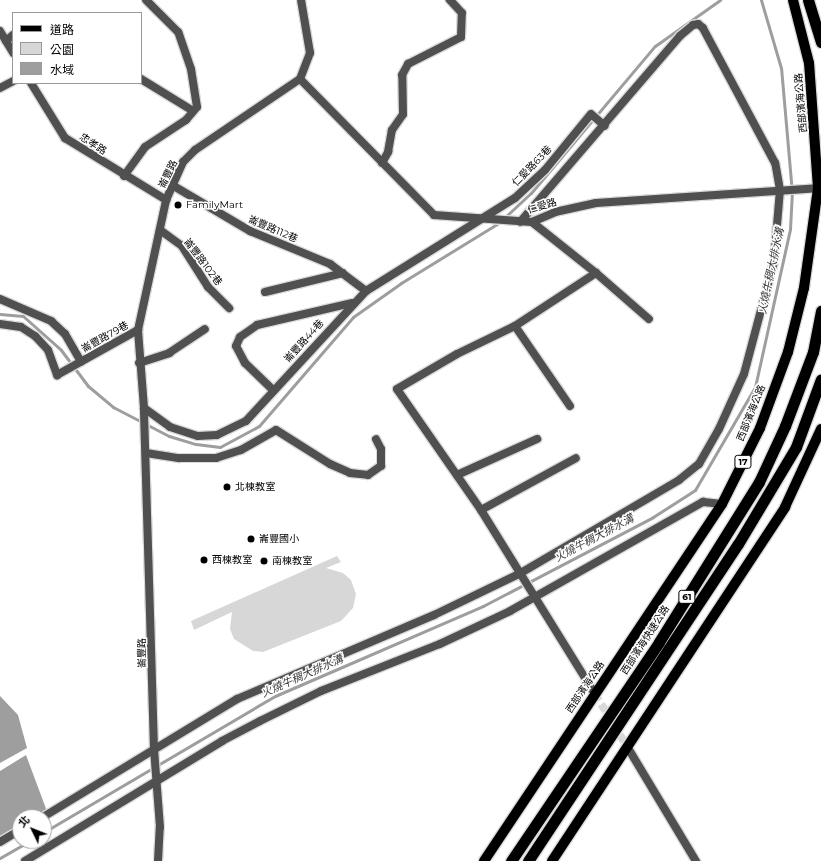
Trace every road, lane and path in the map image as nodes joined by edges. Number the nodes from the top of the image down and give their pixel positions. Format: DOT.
graph roads {
  1 [pos="146,0"];
  2 [pos="301,0"];
  3 [pos="450,0"];
  4 [pos="793,0"];
  5 [pos="808,0"];
  6 [pos="0,31"];
  7 [pos="12,36"];
  8 [pos="6,41"];
  9 [pos="821,42"];
  10 [pos="12,51"];
  11 [pos="300,79"];
  12 [pos="142,80"];
  13 [pos="12,82"];
  14 [pos="32,84"];
  15 [pos="0,88"];
  16 [pos="193,111"];
  17 [pos="605,126"];
  18 [pos="382,163"];
  19 [pos="124,176"];
  20 [pos="172,185"];
  21 [pos="820,188"];
  22 [pos="780,190"];
  23 [pos="166,200"];
  24 [pos="478,220"];
  25 [pos="520,222"];
  26 [pos="532,222"];
  27 [pos="160,230"];
  28 [pos="342,273"];
  29 [pos="596,273"];
  30 [pos="366,291"];
  31 [pos="264,292"];
  32 [pos="0,299"];
  33 [pos="352,303"];
  34 [pos="229,308"];
  35 [pos="821,311"];
  36 [pos="649,319"];
  37 [pos="0,324"];
  38 [pos="515,326"];
  39 [pos="205,329"];
  40 [pos="138,330"];
  41 [pos="81,362"];
  42 [pos="140,363"];
  43 [pos="821,379"];
  44 [pos="273,390"];
  45 [pos="570,406"];
  46 [pos="144,412"];
  47 [pos="821,429"];
  48 [pos="376,439"];
  49 [pos="537,439"];
  50 [pos="146,452"];
  51 [pos="576,458"];
  52 [pos="457,475"];
  53 [pos="722,504"];
  54 [pos="481,510"];
  55 [pos="519,574"];
  56 [pos="534,598"];
  57 [pos="594,694"];
  58 [pos="628,748"];
  59 [pos="154,749"];
  60 [pos="156,782"];
  61 [pos="52,811"];
  62 [pos="12,835"];
  63 [pos="0,842"];
  64 [pos="24,861"];
  65 [pos="158,861"];
  66 [pos="484,861"];
  67 [pos="511,861"];
  68 [pos="528,861"];
  69 [pos="552,861"];
  70 [pos="696,861"];
  1 -- 16 [label="street"];
  2 -- 11 [label="street"];
  3 -- 18 [label="street"];
  4 -- 21 [label="main road, 西部濱海公路 / 17"];
  5 -- 9 [label="highway"];
  6 -- 8 [label="street"];
  7 -- 8 [label="street"];
  8 -- 10 [label="street"];
  11 -- 18 [label="street, 仁愛路"];
  11 -- 20 [label="street, 崙豐路"];
  12 -- 16 [label="street"];
  13 -- 15 [label="street"];
  14 -- 19 [label="street, 忠孝路"];
  16 -- 19 [label="street"];
  17 -- 22 [label="street"];
  17 -- 24 [label="street, 仁愛路63巷"];
  17 -- 25 [label="street"];
  18 -- 24 [label="street, 仁愛路"];
  19 -- 23 [label="street, 忠孝路"];
  20 -- 23 [label="street, 崙豐路"];
  20 -- 28 [label="street, 崙豐路112巷"];
  21 -- 22 [label="street, 仁愛路"];
  21 -- 53 [label="main road, 西部濱海公路 / 17"];
  22 -- 26 [label="street, 仁愛路"];
  22 -- 55 [label="street"];
  23 -- 27 [label="street, 崙豐路"];
  24 -- 25 [label="street, 仁愛路"];
  24 -- 30 [label="street, 崙豐路44巷"];
  25 -- 26 [label="street, 仁愛路"];
  26 -- 29 [label="street"];
  27 -- 34 [label="street, 崙豐路102巷"];
  27 -- 40 [label="street, 崙豐路"];
  28 -- 30 [label="street, 崙豐路112巷"];
  28 -- 31 [label="street"];
  29 -- 36 [label="street"];
  29 -- 38 [label="street"];
  30 -- 33 [label="street, 崙豐路44巷"];
  32 -- 41 [label="street, 崙豐路79巷"];
  33 -- 44 [label="street, 崙豐路44巷"];
  33 -- 44 [label="street"];
  35 -- 67 [label="highway, 西部濱海快速公路 / 61"];
  37 -- 41 [label="street, 崙豐路79巷"];
  38 -- 45 [label="street"];
  38 -- 52 [label="street"];
  39 -- 42 [label="street"];
  40 -- 41 [label="street, 崙豐路79巷"];
  40 -- 42 [label="street, 崙豐路"];
  42 -- 46 [label="street, 崙豐路"];
  43 -- 68 [label="highway, 61"];
  44 -- 46 [label="street, 崙豐路44巷"];
  46 -- 50 [label="street, 崙豐路"];
  47 -- 58 [label="main road"];
  48 -- 50 [label="street"];
  49 -- 52 [label="street"];
  50 -- 59 [label="street, 崙豐路"];
  51 -- 54 [label="street"];
  52 -- 54 [label="street"];
  53 -- 56 [label="street"];
  53 -- 57 [label="main road, 西部濱海公路 / 17"];
  54 -- 55 [label="street"];
  55 -- 56 [label="street"];
  55 -- 59 [label="street"];
  56 -- 57 [label="street"];
  56 -- 60 [label="street"];
  57 -- 66 [label="main road, 西部濱海公路 / 17"];
  58 -- 69 [label="main road"];
  58 -- 70 [label="street"];
  59 -- 60 [label="street, 崙豐路"];
  59 -- 61 [label="street"];
  60 -- 64 [label="street"];
  60 -- 65 [label="street, 崙豐路"];
  62 -- 63 [label="street"];
}
